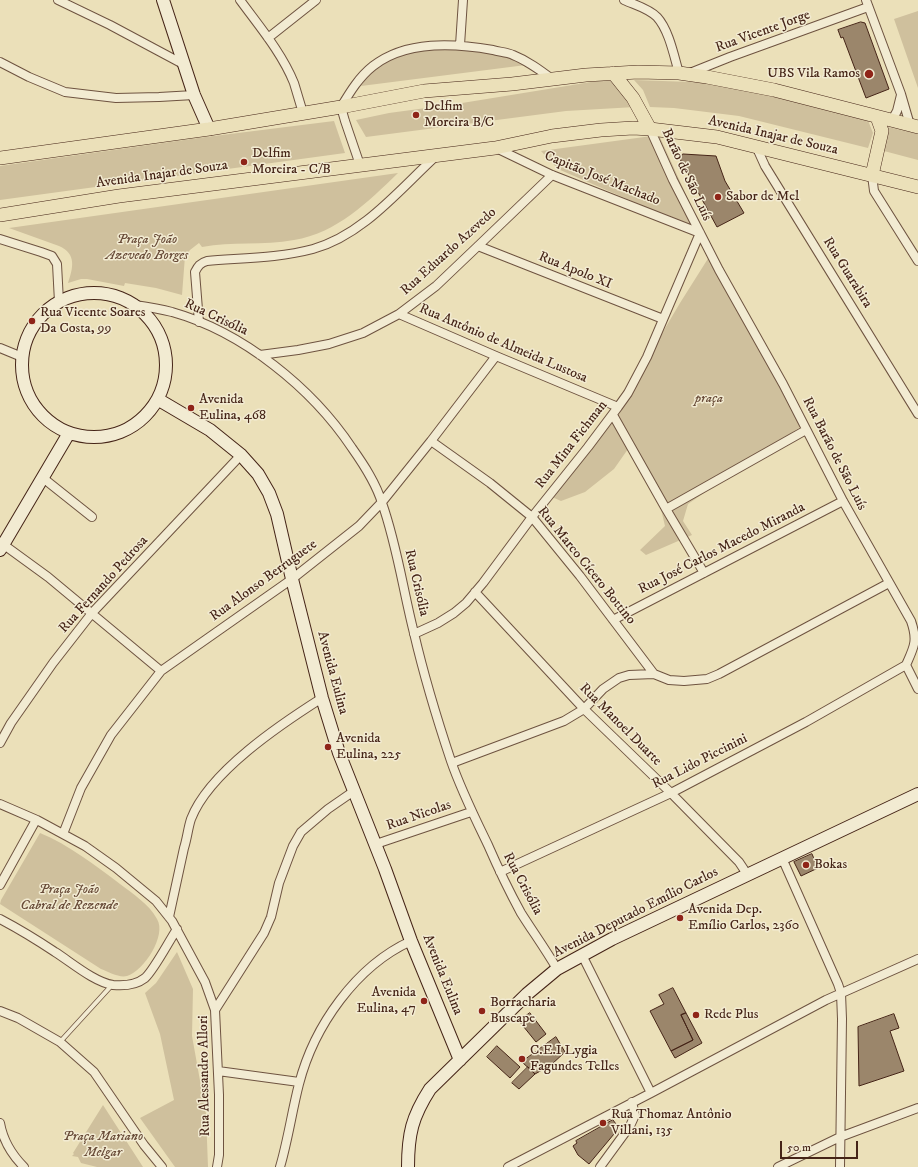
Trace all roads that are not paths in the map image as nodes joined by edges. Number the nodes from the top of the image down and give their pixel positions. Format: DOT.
graph roads {
  1 [pos="58,0"];
  2 [pos="164,0"];
  3 [pos="240,0"];
  4 [pos="316,0"];
  5 [pos="463,0"];
  6 [pos="624,0"];
  7 [pos="867,4"];
  8 [pos="268,38"];
  9 [pos="460,45"];
  10 [pos="0,62"];
  11 [pos="183,64"];
  12 [pos="613,73"];
  13 [pos="684,73"];
  14 [pos="553,80"];
  15 [pos="901,94"];
  16 [pos="194,95"];
  17 [pos="341,107"];
  18 [pos="303,113"];
  19 [pos="877,117"];
  20 [pos="892,120"];
  21 [pos="914,126"];
  22 [pos="209,129"];
  23 [pos="650,129"];
  24 [pos="756,146"];
  25 [pos="495,148"];
  26 [pos="436,156"];
  27 [pos="0,158"];
  28 [pos="360,165"];
  29 [pos="552,174"];
  30 [pos="872,175"];
  31 [pos="918,187"];
  32 [pos="0,215"];
  33 [pos="700,233"];
  34 [pos="0,239"];
  35 [pos="478,246"];
  36 [pos="918,261"];
  37 [pos="59,302"];
  38 [pos="135,305"];
  39 [pos="399,314"];
  40 [pos="663,319"];
  41 [pos="199,322"];
  42 [pos="0,348"];
  43 [pos="260,355"];
  44 [pos="496,356"];
  45 [pos="22,358"];
  46 [pos="159,400"];
  47 [pos="618,407"];
  48 [pos="613,414"];
  49 [pos="918,414"];
  50 [pos="806,430"];
  51 [pos="69,433"];
  52 [pos="431,441"];
  53 [pos="241,455"];
  54 [pos="43,478"];
  55 [pos="843,501"];
  56 [pos="382,502"];
  57 [pos="666,509"];
  58 [pos="532,516"];
  59 [pos="92,517"];
  60 [pos="1,546"];
  61 [pos="704,573"];
  62 [pos="292,579"];
  63 [pos="889,583"];
  64 [pos="475,592"];
  65 [pos="92,613"];
  66 [pos="613,620"];
  67 [pos="414,634"];
  68 [pos="906,665"];
  69 [pos="161,671"];
  70 [pos="654,674"];
  71 [pos="918,689"];
  72 [pos="322,698"];
  73 [pos="584,709"];
  74 [pos="0,743"];
  75 [pos="452,763"];
  76 [pos="354,790"];
  77 [pos="671,793"];
  78 [pos="918,794"];
  79 [pos="0,804"];
  80 [pos="471,812"];
  81 [pos="36,820"];
  82 [pos="63,834"];
  83 [pos="376,844"];
  84 [pos="782,858"];
  85 [pos="500,872"];
  86 [pos="748,874"];
  87 [pos="0,885"];
  88 [pos="169,917"];
  89 [pos="0,918"];
  90 [pos="177,929"];
  91 [pos="411,941"];
  92 [pos="582,955"];
  93 [pos="917,961"];
  94 [pos="557,969"];
  95 [pos="113,985"];
  96 [pos="841,993"];
  97 [pos="215,1010"];
  98 [pos="0,1011"];
  99 [pos="60,1042"];
  100 [pos="460,1060"];
  101 [pos="218,1071"];
  102 [pos="300,1082"];
  103 [pos="651,1093"];
  104 [pos="632,1102"];
  105 [pos="918,1108"];
  106 [pos="0,1123"];
  107 [pos="840,1137"];
  108 [pos="3,1144"];
  109 [pos="24,1167"];
  110 [pos="162,1167"];
  111 [pos="217,1167"];
  112 [pos="280,1167"];
  113 [pos="408,1167"];
  114 [pos="508,1167"];
  115 [pos="600,1167"];
  116 [pos="778,1167"];
  117 [pos="840,1167"];
  1 -- 11 [label="street"];
  2 -- 11 [label="street"];
  3 -- 8 [label="street"];
  4 -- 8 [label="street"];
  5 -- 9 [label="street"];
  6 -- 13 [label="street"];
  7 -- 13 [label="street, Rua Vicente Jorge"];
  7 -- 15 [label="street"];
  8 -- 18 [label="street"];
  9 -- 14 [label="street"];
  9 -- 17 [label="street"];
  10 -- 16 [label="street"];
  11 -- 16 [label="street"];
  12 -- 13 [label="main road"];
  12 -- 14 [label="main road"];
  12 -- 23 [label="main road"];
  13 -- 19 [label="main road"];
  14 -- 17 [label="main road"];
  15 -- 20 [label="street"];
  15 -- 21 [label="street"];
  16 -- 22 [label="street"];
  17 -- 18 [label="main road"];
  17 -- 28 [label="street"];
  18 -- 22 [label="main road"];
  19 -- 20 [label="main road"];
  19 -- 30 [label="main road"];
  20 -- 21 [label="main road"];
  22 -- 27 [label="main road"];
  23 -- 24 [label="main road, Avenida Inajar de Souza"];
  23 -- 25 [label="main road, Avenida Inajar de Souza"];
  23 -- 33 [label="street, Barão de São Luís"];
  24 -- 30 [label="main road, Avenida Inajar de Souza"];
  24 -- 49 [label="street, Rua Guarabira"];
  25 -- 26 [label="main road, Avenida Inajar de Souza"];
  25 -- 29 [label="street, Capitão José Machado"];
  26 -- 28 [label="main road, Avenida Inajar de Souza"];
  26 -- 41 [label="street"];
  28 -- 32 [label="main road, Avenida Inajar de Souza"];
  29 -- 33 [label="street, Capitão José Machado"];
  29 -- 35 [label="street, Rua Eduardo Azevedo"];
  30 -- 31 [label="main road, Avenida Inajar de Souza"];
  30 -- 36 [label="street"];
  33 -- 40 [label="street, Rua Mina Fichman"];
  33 -- 50 [label="street, Rua Barão de São Luís"];
  34 -- 37 [label="street"];
  35 -- 39 [label="street, Rua Eduardo Azevedo"];
  35 -- 40 [label="street, Rua Apolo XI"];
  37 -- 38 [label="street"];
  37 -- 45 [label="street"];
  38 -- 41 [label="street, Rua Crisólia"];
  38 -- 46 [label="street"];
  39 -- 43 [label="street, Rua Eduardo Azevedo"];
  39 -- 44 [label="street, Rua Antônio de Almeida Lustosa"];
  40 -- 47 [label="street, Rua Mina Fichman"];
  41 -- 43 [label="street, Rua Crisólia"];
  42 -- 45 [label="street"];
  43 -- 56 [label="street, Rua Crisólia"];
  44 -- 47 [label="street, Rua Antônio de Almeida Lustosa"];
  44 -- 52 [label="street, Rua Alonso Berruguete"];
  45 -- 51 [label="street"];
  46 -- 51 [label="street"];
  46 -- 53 [label="street, Avenida Eulina"];
  47 -- 48 [label="street, Rua Mina Fichman"];
  48 -- 57 [label="street"];
  48 -- 58 [label="street, Rua Mina Fichman"];
  50 -- 55 [label="street, Rua Barão de São Luís"];
  50 -- 57 [label="street"];
  51 -- 54 [label="street"];
  52 -- 56 [label="street, Rua Alonso Berruguete"];
  52 -- 58 [label="street, Rua Marco Cícero Bottino"];
  53 -- 62 [label="street, Avenida Eulina"];
  53 -- 65 [label="street, Rua Fernando Pedrosa"];
  54 -- 59 [label="street"];
  54 -- 60 [label="street"];
  55 -- 61 [label="street, Rua José Carlos Macedo Miranda"];
  55 -- 63 [label="street, Rua Barão de São Luís"];
  56 -- 62 [label="street, Rua Alonso Berruguete"];
  56 -- 67 [label="street, Rua Crisólia"];
  57 -- 61 [label="street"];
  58 -- 64 [label="street, Rua Mina Fichman"];
  58 -- 66 [label="street, Rua Marco Cícero Bottino"];
  60 -- 65 [label="street"];
  61 -- 66 [label="street, Rua José Carlos Macedo Miranda"];
  62 -- 69 [label="street, Rua Alonso Berruguete"];
  62 -- 72 [label="street, Avenida Eulina"];
  63 -- 68 [label="street, Rua Barão de São Luís"];
  63 -- 70 [label="street"];
  64 -- 67 [label="street, Rua Mina Fichman"];
  64 -- 73 [label="street, Rua Manoel Duarte"];
  65 -- 69 [label="street"];
  65 -- 74 [label="street, Rua Fernando Pedrosa"];
  66 -- 70 [label="street, Rua Marco Cícero Bottino"];
  67 -- 75 [label="street, Rua Crisólia"];
  68 -- 71 [label="street"];
  68 -- 77 [label="street, Rua Lido Piccinini"];
  69 -- 82 [label="street, Rua Alonso Berruguete"];
  70 -- 73 [label="street"];
  72 -- 76 [label="street, Avenida Eulina"];
  72 -- 88 [label="street"];
  73 -- 75 [label="street"];
  73 -- 77 [label="street, Rua Manoel Duarte"];
  75 -- 80 [label="street, Rua Crisólia"];
  76 -- 83 [label="street, Avenida Eulina"];
  76 -- 97 [label="street, Rua Alessandro Allori"];
  77 -- 85 [label="street, Rua Lido Piccinini"];
  77 -- 86 [label="street, Rua Manoel Duarte"];
  78 -- 84 [label="street, Avenida Deputado Emílio Carlos"];
  79 -- 81 [label="street"];
  80 -- 83 [label="street, Rua Nicolas"];
  80 -- 85 [label="street, Rua Crisólia"];
  81 -- 82 [label="street"];
  81 -- 87 [label="street"];
  82 -- 88 [label="street"];
  83 -- 91 [label="street, Avenida Eulina"];
  84 -- 86 [label="street, Avenida Deputado Emílio Carlos"];
  84 -- 96 [label="street"];
  85 -- 94 [label="street, Rua Crisólia"];
  86 -- 92 [label="street, Avenida Deputado Emílio Carlos"];
  88 -- 90 [label="street"];
  89 -- 95 [label="street"];
  90 -- 95 [label="street"];
  90 -- 97 [label="street"];
  91 -- 100 [label="street, Avenida Eulina"];
  91 -- 102 [label="street"];
  92 -- 94 [label="street, Avenida Deputado Emílio Carlos"];
  92 -- 103 [label="street"];
  93 -- 96 [label="street"];
  94 -- 100 [label="street, Avenida Deputado Emílio Carlos"];
  95 -- 99 [label="lane"];
  96 -- 103 [label="street"];
  96 -- 107 [label="street"];
  97 -- 101 [label="street, Rua Alessandro Allori"];
  98 -- 99 [label="street"];
  99 -- 110 [label="street"];
  100 -- 113 [label="street, Avenida Deputado Emílio Carlos"];
  101 -- 102 [label="street"];
  101 -- 111 [label="street, Rua Alessandro Allori"];
  102 -- 112 [label="street"];
  103 -- 104 [label="street"];
  104 -- 114 [label="street"];
  104 -- 115 [label="street"];
  105 -- 107 [label="street"];
  106 -- 108 [label="street"];
  107 -- 116 [label="street"];
  107 -- 117 [label="street"];
  108 -- 109 [label="street"];
}
